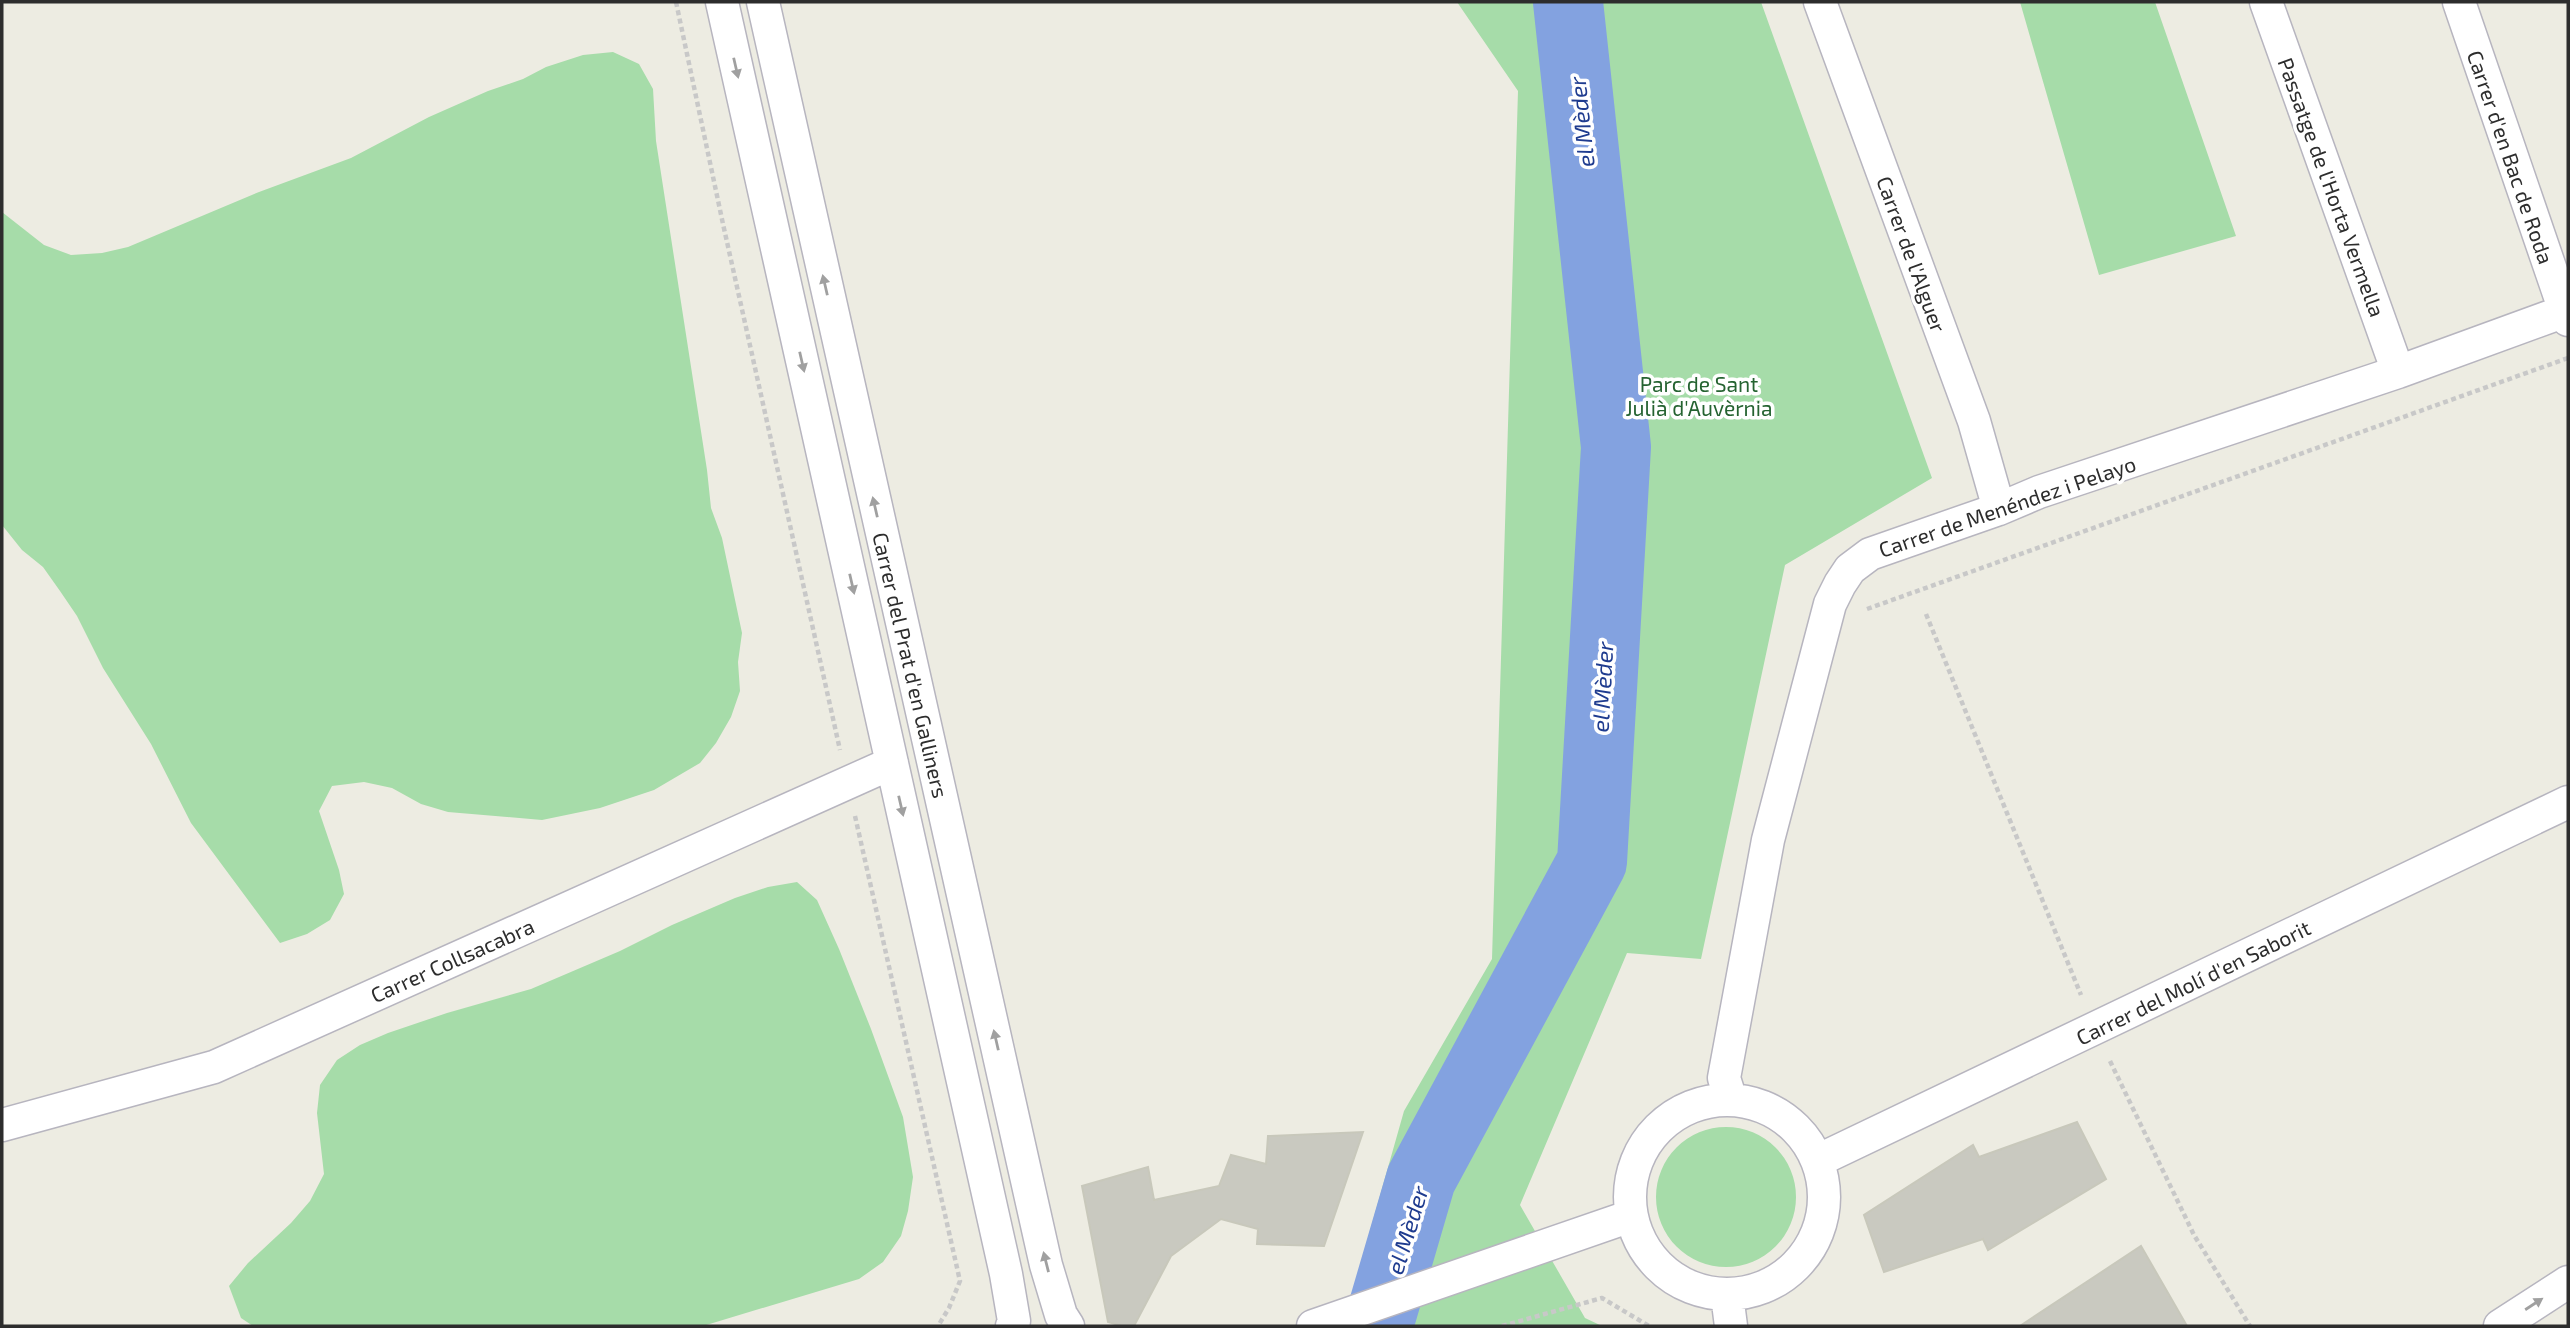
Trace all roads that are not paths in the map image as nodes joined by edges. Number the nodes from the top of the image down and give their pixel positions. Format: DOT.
graph roads {
  1 [pos="722,2"];
  2 [pos="763,2"];
  3 [pos="1820,2"];
  4 [pos="2266,2"];
  5 [pos="2459,2"];
  6 [pos="2567,314"];
  7 [pos="2398,372"];
  8 [pos="1999,509"];
  9 [pos="892,763"];
  10 [pos="2568,802"];
  11 [pos="1731,1100"];
  12 [pos="2,1125"];
  13 [pos="1817,1161"];
  14 [pos="1631,1216"];
  15 [pos="2568,1282"];
  16 [pos="1727,1295"];
  17 [pos="1316,1325"];
  18 [pos="1012,1326"];
  19 [pos="1068,1326"];
  20 [pos="1731,1326"];
  21 [pos="2500,1326"];
  1 -- 9 [label="street, Carrer del Prat d'en Galliners, one-way"];
  19 -- 2 [label="street, Carrer del Prat d'en Galliners, one-way"];
  3 -- 8 [label="street, Carrer de l'Alguer"];
  4 -- 7 [label="street, Passatge de l'Horta Vermella"];
  5 -- 6 [label="street, Carrer d'en Bac de Roda"];
  6 -- 7 [label="street, Carrer de Menéndez i Pelayo"];
  7 -- 8 [label="street, Carrer de Menéndez i Pelayo"];
  8 -- 11 [label="street, Carrer de Menéndez i Pelayo"];
  9 -- 12 [label="street, Carrer Collsacabra"];
  9 -- 18 [label="street, Carrer del Prat d'en Galliners, one-way"];
  10 -- 13 [label="street, Carrer del Molí d'en Saborit"];
  11 -- 13 [label="street"];
  11 -- 14 [label="street"];
  13 -- 16 [label="street"];
  14 -- 16 [label="street"];
  14 -- 17 [label="street"];
  21 -- 15 [label="street, one-way"];
  16 -- 20 [label="street"];
}
